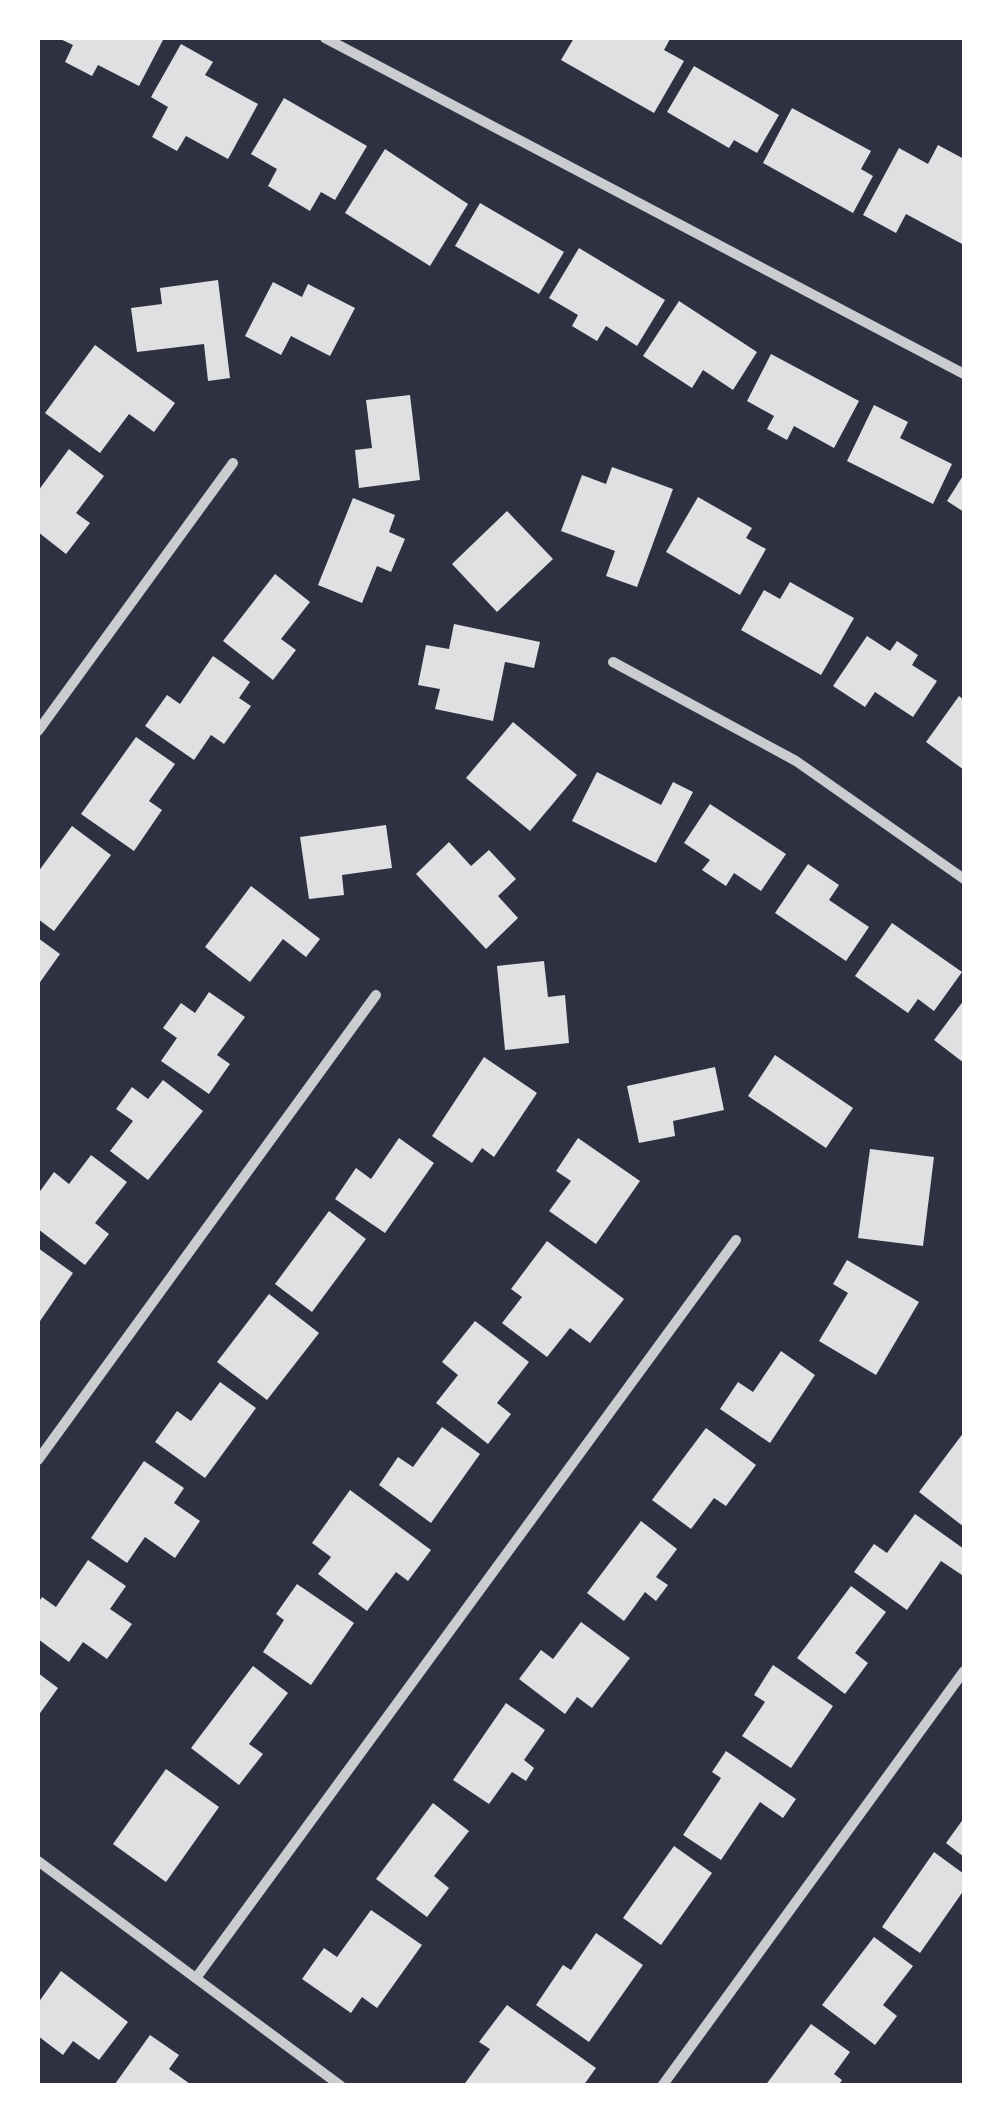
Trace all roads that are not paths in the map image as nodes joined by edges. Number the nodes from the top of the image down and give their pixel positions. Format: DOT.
graph roads {
  1 [pos="326,38"];
  2 [pos="964,374"];
  3 [pos="233,463"];
  4 [pos="614,662"];
  5 [pos="38,731"];
  6 [pos="964,879"];
  7 [pos="376,995"];
  8 [pos="736,1240"];
  9 [pos="38,1460"];
  10 [pos="964,1671"];
  11 [pos="38,1861"];
  12 [pos="196,1978"];
  13 [pos="341,2086"];
  14 [pos="662,2086"];
  1 -- 2 [label="street"];
  3 -- 5 [label="street"];
  4 -- 6 [label="street"];
  7 -- 9 [label="street"];
  8 -- 12 [label="street"];
  10 -- 14 [label="street"];
  11 -- 12 [label="street"];
  12 -- 13 [label="street"];
}
